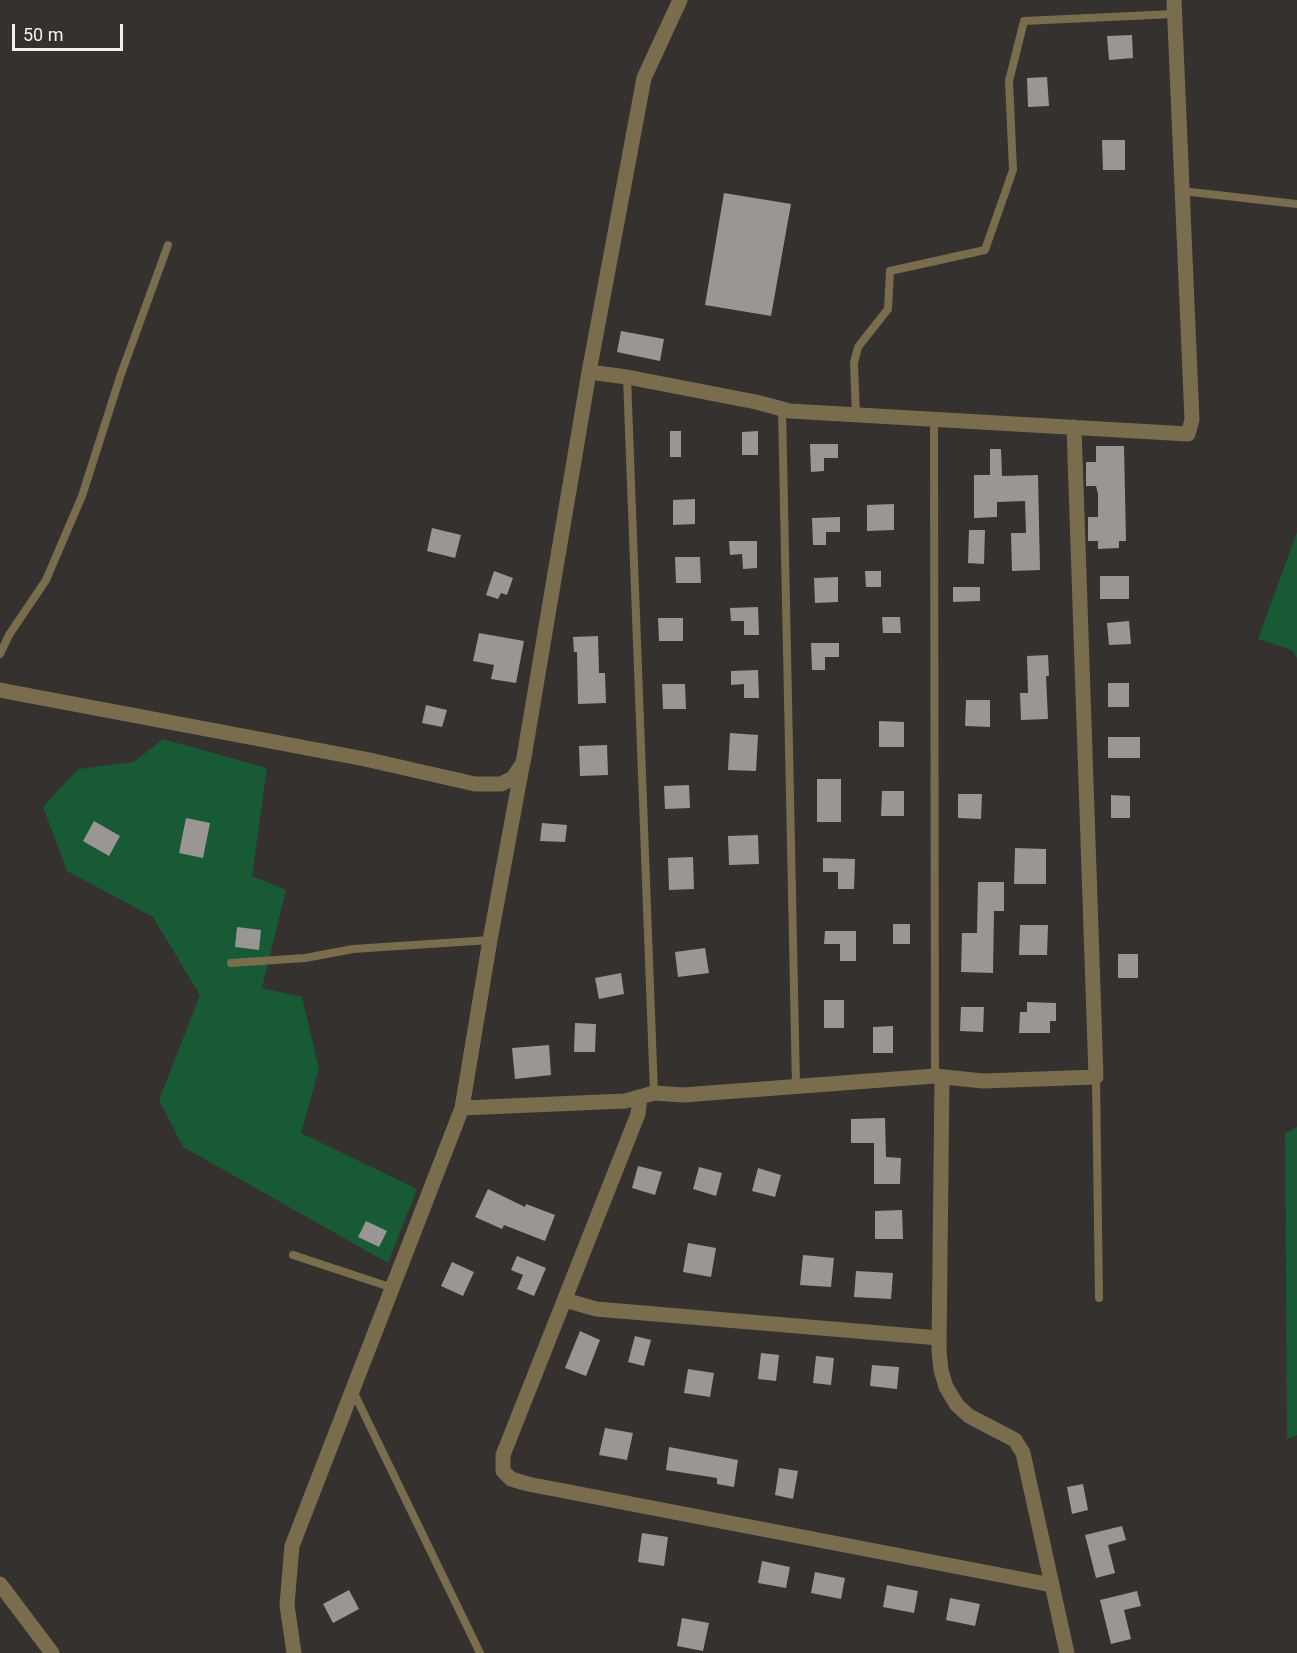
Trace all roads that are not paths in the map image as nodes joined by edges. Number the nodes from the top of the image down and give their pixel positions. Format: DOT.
graph roads {
  1 [pos="680,0"];
  2 [pos="1174,7"];
  3 [pos="1182,191"];
  4 [pos="1297,204"];
  5 [pos="168,245"];
  6 [pos="589,372"];
  7 [pos="627,377"];
  8 [pos="782,409"];
  9 [pos="856,415"];
  10 [pos="934,419"];
  11 [pos="1074,427"];
  12 [pos="0,654"];
  13 [pos="0,690"];
  14 [pos="523,763"];
  15 [pos="490,940"];
  16 [pos="231,963"];
  17 [pos="938,1076"];
  18 [pos="1096,1077"];
  19 [pos="796,1086"];
  20 [pos="647,1095"];
  21 [pos="462,1108"];
  22 [pos="293,1255"];
  23 [pos="393,1288"];
  24 [pos="1099,1298"];
  25 [pos="565,1300"];
  26 [pos="939,1338"];
  27 [pos="353,1391"];
  28 [pos="0,1584"];
  29 [pos="1053,1585"];
  30 [pos="52,1653"];
  31 [pos="294,1653"];
  32 [pos="480,1653"];
  33 [pos="1067,1653"];
  1 -- 6 [label="street"];
  2 -- 3 [label="street"];
  2 -- 9 [label="lane"];
  3 -- 4 [label="lane"];
  3 -- 11 [label="street"];
  5 -- 12 [label="lane"];
  6 -- 7 [label="street"];
  6 -- 14 [label="street"];
  7 -- 8 [label="street"];
  7 -- 20 [label="lane"];
  8 -- 9 [label="street"];
  8 -- 19 [label="lane"];
  9 -- 10 [label="street"];
  10 -- 11 [label="street"];
  10 -- 17 [label="lane"];
  11 -- 18 [label="street"];
  13 -- 14 [label="street"];
  14 -- 15 [label="street"];
  15 -- 16 [label="lane"];
  15 -- 21 [label="street"];
  17 -- 18 [label="street"];
  17 -- 19 [label="street"];
  17 -- 26 [label="street"];
  18 -- 24 [label="lane"];
  19 -- 20 [label="street"];
  20 -- 21 [label="street"];
  20 -- 25 [label="street"];
  21 -- 23 [label="street"];
  22 -- 23 [label="lane"];
  23 -- 27 [label="street"];
  25 -- 26 [label="street"];
  25 -- 29 [label="street"];
  26 -- 29 [label="street"];
  27 -- 31 [label="street"];
  27 -- 32 [label="lane"];
  28 -- 30 [label="street"];
  29 -- 33 [label="street"];
}
